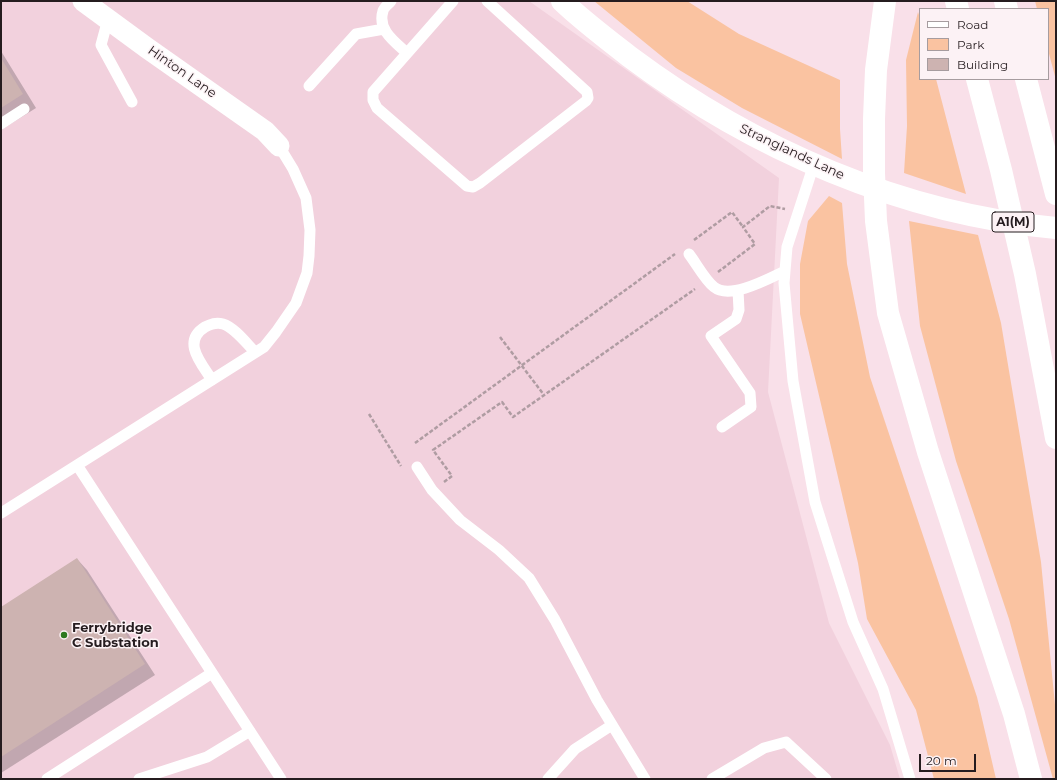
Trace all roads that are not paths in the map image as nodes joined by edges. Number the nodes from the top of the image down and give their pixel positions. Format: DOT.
graph roads {
  1 [pos="83,1"];
  2 [pos="391,1"];
  3 [pos="453,1"];
  4 [pos="487,1"];
  5 [pos="562,1"];
  6 [pos="885,1"];
  7 [pos="108,19"];
  8 [pos="384,29"];
  9 [pos="407,53"];
  10 [pos="977,80"];
  11 [pos="1026,80"];
  12 [pos="309,86"];
  13 [pos="132,102"];
  14 [pos="24,109"];
  15 [pos="1,124"];
  16 [pos="279,146"];
  17 [pos="814,164"];
  18 [pos="1054,187"];
  19 [pos="1056,228"];
  20 [pos="689,249"];
  21 [pos="785,271"];
  22 [pos="738,290"];
  23 [pos="255,352"];
  24 [pos="212,380"];
  25 [pos="722,427"];
  26 [pos="1056,438"];
  27 [pos="77,466"];
  28 [pos="417,467"];
  29 [pos="1,513"];
  30 [pos="212,673"];
  31 [pos="612,724"];
  32 [pos="250,731"];
  33 [pos="48,779"];
  34 [pos="139,779"];
  35 [pos="281,779"];
  36 [pos="548,779"];
  37 [pos="645,779"];
  38 [pos="712,779"];
  39 [pos="826,779"];
  40 [pos="910,779"];
  41 [pos="1031,779"];
  1 -- 7 [label="street, Hinton Lane"];
  2 -- 8 [label="lane"];
  3 -- 9 [label="lane"];
  4 -- 9 [label="lane"];
  5 -- 17 [label="main road, Stranglands Lane"];
  6 -- 41 [label="main road"];
  7 -- 13 [label="lane"];
  7 -- 16 [label="street, Hinton Lane"];
  8 -- 9 [label="lane"];
  8 -- 12 [label="lane"];
  10 -- 26 [label="main road, A1(M)"];
  11 -- 18 [label="main road"];
  14 -- 15 [label="lane"];
  16 -- 23 [label="lane"];
  17 -- 19 [label="main road, Stranglands Lane"];
  17 -- 21 [label="lane"];
  20 -- 22 [label="lane"];
  21 -- 22 [label="lane"];
  21 -- 40 [label="lane"];
  22 -- 25 [label="lane"];
  23 -- 24 [label="lane"];
  23 -- 24 [label="lane"];
  24 -- 27 [label="lane"];
  27 -- 29 [label="lane"];
  27 -- 30 [label="lane"];
  28 -- 31 [label="lane"];
  30 -- 32 [label="lane"];
  30 -- 33 [label="lane"];
  31 -- 36 [label="lane"];
  31 -- 37 [label="lane"];
  32 -- 34 [label="lane"];
  32 -- 35 [label="lane"];
  38 -- 39 [label="lane"];
}
